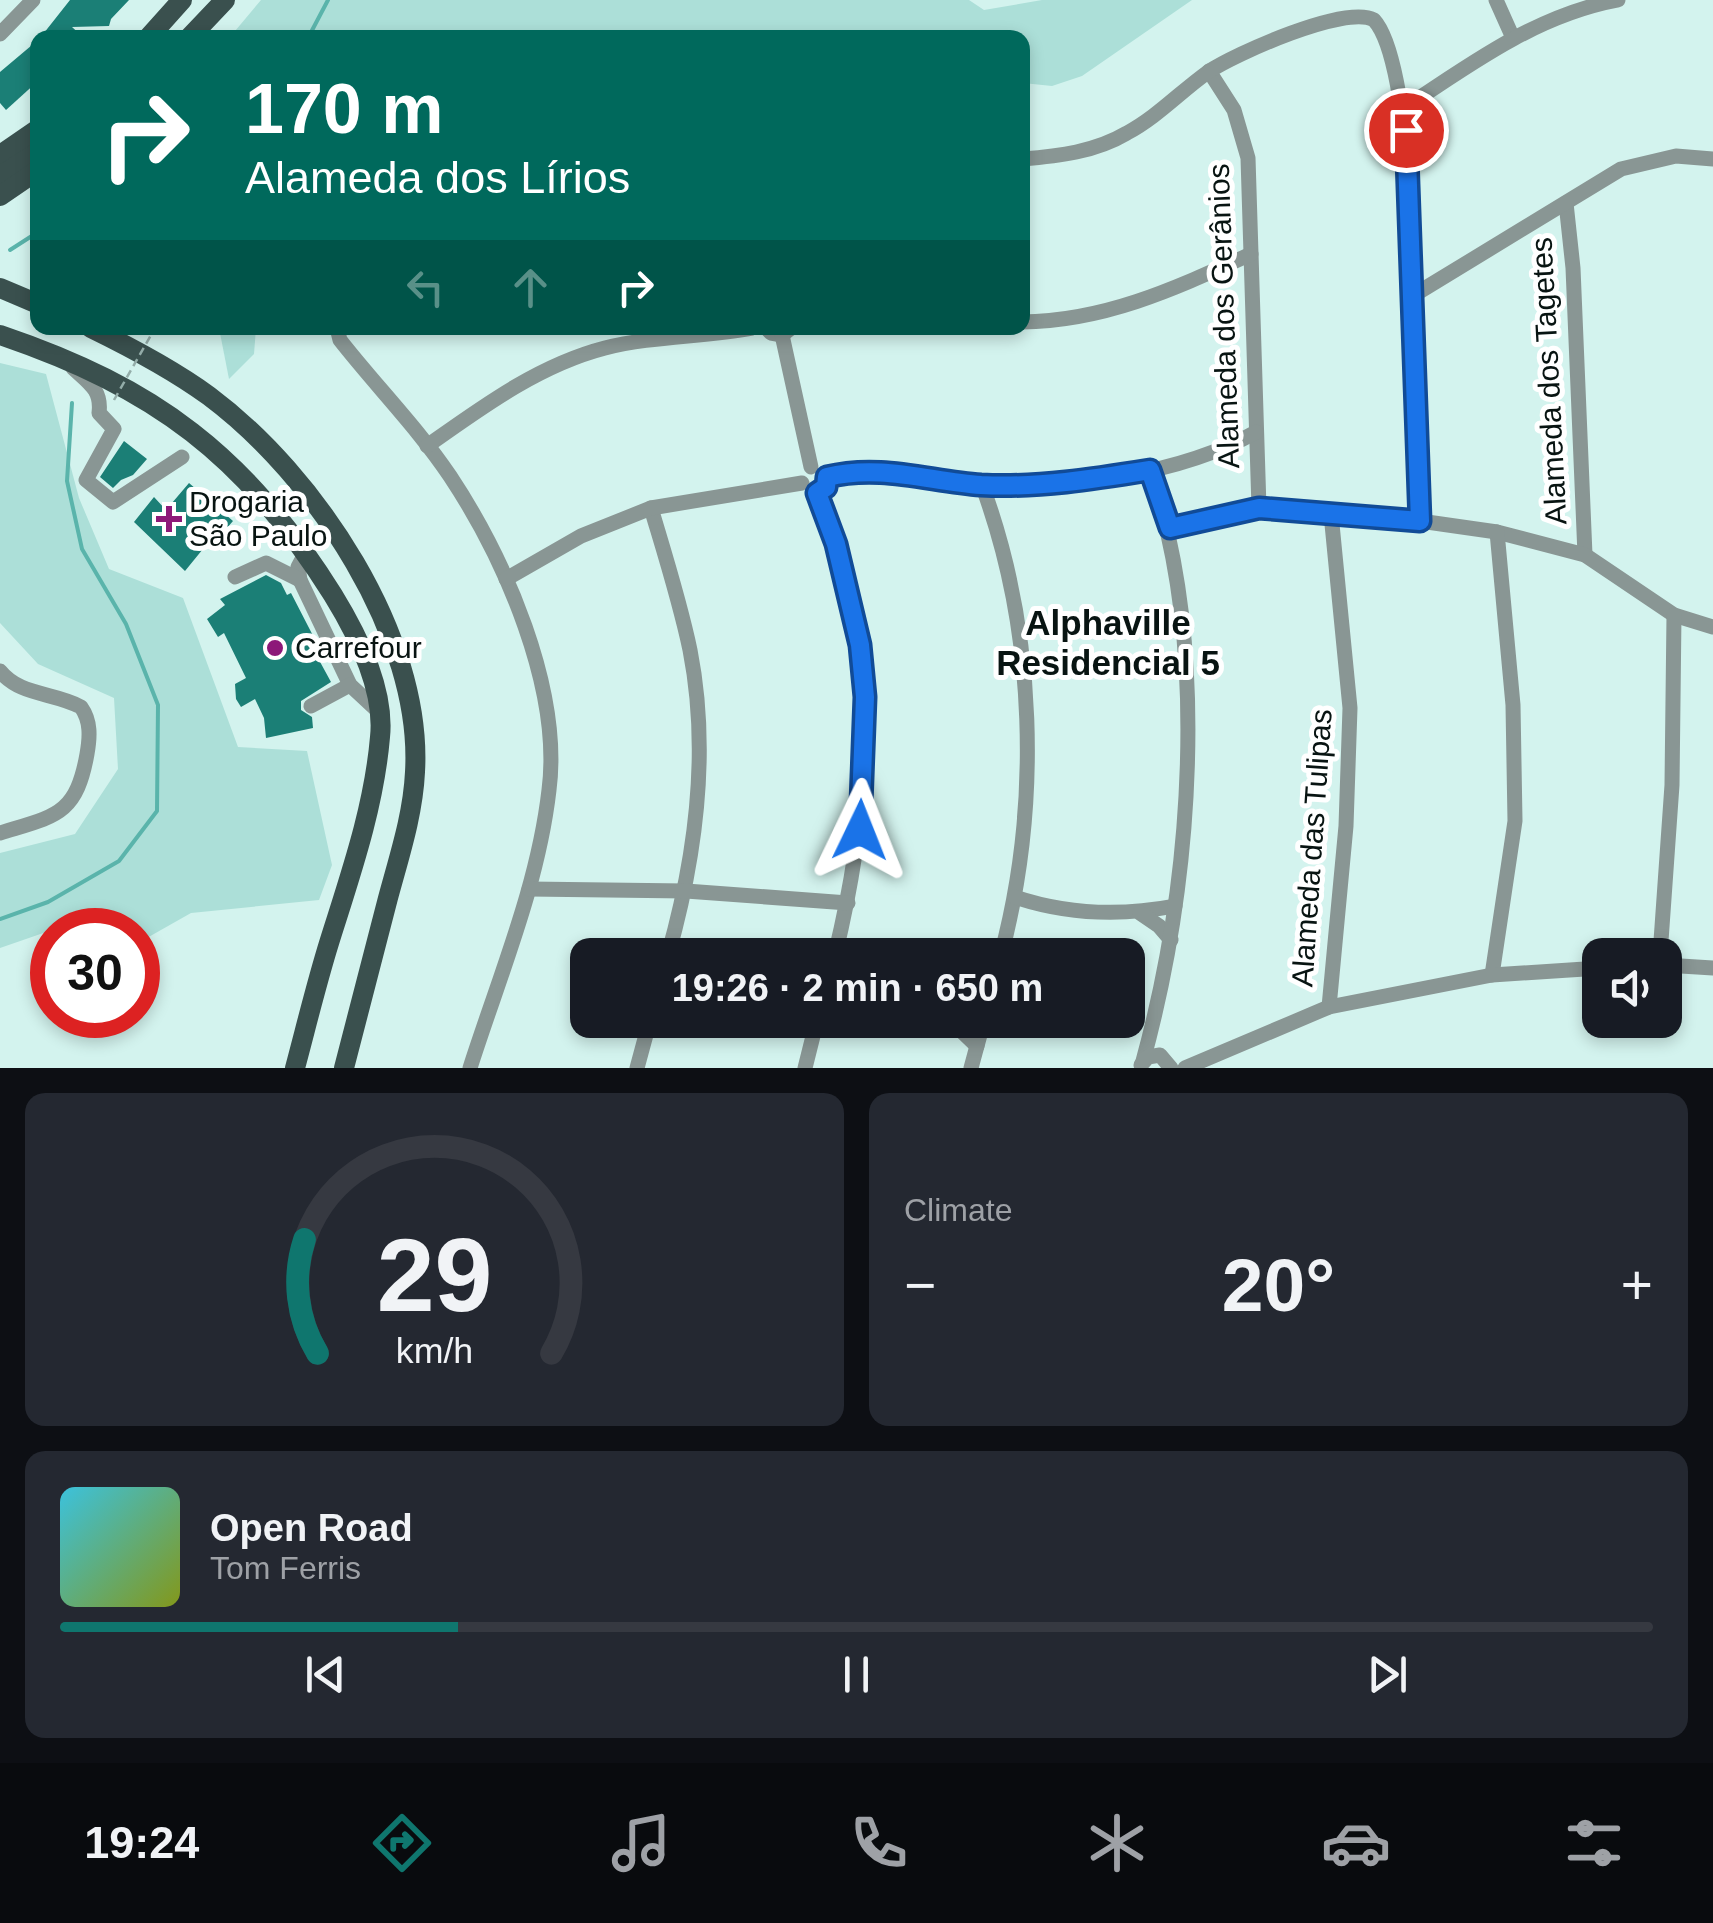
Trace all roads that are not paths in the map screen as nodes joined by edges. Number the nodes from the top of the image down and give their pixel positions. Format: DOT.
graph roads {
  1 [pos="33,0"];
  2 [pos="226,0"];
  3 [pos="1496,0"];
  4 [pos="1618,0"];
  5 [pos="174,8"];
  6 [pos="153,30"];
  7 [pos="197,30"];
  8 [pos="0,34"];
  9 [pos="1513,38"];
  10 [pos="1209,71"];
  11 [pos="1403,108"];
  12 [pos="30,135"];
  13 [pos="0,156"];
  14 [pos="1030,158"];
  15 [pos="1713,158"];
  16 [pos="30,160"];
  17 [pos="30,164"];
  18 [pos="0,176"];
  19 [pos="0,196"];
  20 [pos="1566,203"];
  21 [pos="1250,254"];
  22 [pos="4,293"];
  23 [pos="1414,295"];
  24 [pos="30,301"];
  25 [pos="1030,321"];
  26 [pos="0,335"];
  27 [pos="104,335"];
  28 [pos="339,335"];
  29 [pos="695,335"];
  30 [pos="787,335"];
  31 [pos="59,356"];
  32 [pos="1256,432"];
  33 [pos="427,446"];
  34 [pos="182,457"];
  35 [pos="811,467"];
  36 [pos="1150,470"];
  37 [pos="827,477"];
  38 [pos="802,483"];
  39 [pos="982,485"];
  40 [pos="817,493"];
  41 [pos="651,508"];
  42 [pos="1259,508"];
  43 [pos="1331,514"];
  44 [pos="1420,521"];
  45 [pos="1170,528"];
  46 [pos="1498,532"];
  47 [pos="306,552"];
  48 [pos="1585,556"];
  49 [pos="234,577"];
  50 [pos="506,579"];
  51 [pos="300,580"];
  52 [pos="1679,617"];
  53 [pos="1713,628"];
  54 [pos="1713,639"];
  55 [pos="0,671"];
  56 [pos="350,684"];
  57 [pos="311,706"];
  58 [pos="379,712"];
  59 [pos="0,833"];
  60 [pos="529,888"];
  61 [pos="686,891"];
  62 [pos="1015,896"];
  63 [pos="848,903"];
  64 [pos="1175,906"];
  65 [pos="1049,908"];
  66 [pos="1140,913"];
  67 [pos="1010,920"];
  68 [pos="673,938"];
  69 [pos="839,938"];
  70 [pos="1005,938"];
  71 [pos="1661,938"];
  72 [pos="1170,940"];
  73 [pos="1682,966"];
  74 [pos="1713,968"];
  75 [pos="1582,969"];
  76 [pos="1492,975"];
  77 [pos="1329,1007"];
  78 [pos="1152,1028"];
  79 [pos="645,1038"];
  80 [pos="813,1038"];
  81 [pos="969,1038"];
  82 [pos="979,1038"];
  83 [pos="977,1046"];
  84 [pos="1200,1059"];
  85 [pos="1168,1062"];
  86 [pos="1142,1064"];
  87 [pos="294,1068"];
  88 [pos="344,1068"];
  89 [pos="470,1068"];
  90 [pos="637,1068"];
  91 [pos="805,1068"];
  92 [pos="972,1068"];
  93 [pos="1185,1068"];
  1 -- 8 [label="street"];
  2 -- 7 [label="main road"];
  3 -- 9 [label="street"];
  4 -- 9 [label="street"];
  5 -- 6 [label="main road"];
  9 -- 11 [label="street"];
  10 -- 11 [label="street"];
  10 -- 14 [label="street"];
  10 -- 21 [label="street, Alameda dos Gerânios"];
  11 -- 23 [label="street"];
  12 -- 13 [label="main road"];
  15 -- 20 [label="street"];
  16 -- 18 [label="main road"];
  17 -- 19 [label="main road"];
  20 -- 23 [label="street"];
  20 -- 48 [label="street, Alameda dos Tagetes"];
  21 -- 25 [label="street"];
  21 -- 32 [label="street, Alameda dos Gerânios"];
  22 -- 24 [label="main road"];
  23 -- 44 [label="street"];
  26 -- 31 [label="main road"];
  27 -- 88 [label="main road"];
  28 -- 33 [label="street"];
  29 -- 33 [label="street"];
  30 -- 35 [label="street"];
  31 -- 34 [label="street"];
  31 -- 47 [label="main road"];
  32 -- 36 [label="street"];
  32 -- 42 [label="street, Alameda dos Gerânios"];
  33 -- 50 [label="street"];
  35 -- 37 [label="street"];
  35 -- 38 [label="street"];
  36 -- 39 [label="street"];
  36 -- 45 [label="street"];
  37 -- 39 [label="street"];
  37 -- 40 [label="street"];
  38 -- 40 [label="street"];
  38 -- 41 [label="street"];
  39 -- 62 [label="street"];
  40 -- 63 [label="street"];
  41 -- 50 [label="street"];
  41 -- 61 [label="street"];
  42 -- 43 [label="street"];
  42 -- 45 [label="street"];
  43 -- 44 [label="street"];
  43 -- 77 [label="street, Alameda das Tulipas"];
  44 -- 46 [label="street"];
  45 -- 64 [label="street"];
  46 -- 48 [label="street"];
  46 -- 76 [label="street"];
  47 -- 51 [label="street"];
  47 -- 58 [label="main road"];
  48 -- 52 [label="street"];
  49 -- 51 [label="street"];
  50 -- 60 [label="street"];
  51 -- 56 [label="street"];
  52 -- 53 [label="street"];
  52 -- 54 [label="street"];
  52 -- 71 [label="street"];
  55 -- 59 [label="street"];
  56 -- 57 [label="street"];
  56 -- 58 [label="street"];
  58 -- 87 [label="main road"];
  60 -- 61 [label="street"];
  60 -- 89 [label="street"];
  61 -- 63 [label="street"];
  61 -- 68 [label="street"];
  62 -- 65 [label="street"];
  62 -- 67 [label="street"];
  63 -- 69 [label="street"];
  64 -- 66 [label="street"];
  64 -- 72 [label="street"];
  65 -- 66 [label="street"];
  65 -- 67 [label="street"];
  66 -- 72 [label="street"];
  67 -- 70 [label="street"];
  72 -- 78 [label="street"];
  73 -- 74 [label="street"];
  75 -- 76 [label="street"];
  76 -- 77 [label="street"];
  77 -- 84 [label="street"];
  78 -- 85 [label="street"];
  78 -- 86 [label="street"];
  79 -- 90 [label="street"];
  80 -- 91 [label="street"];
  81 -- 83 [label="street"];
  82 -- 83 [label="street"];
  83 -- 92 [label="street"];
  84 -- 85 [label="street"];
  84 -- 93 [label="street"];
  85 -- 86 [label="street"];
}
